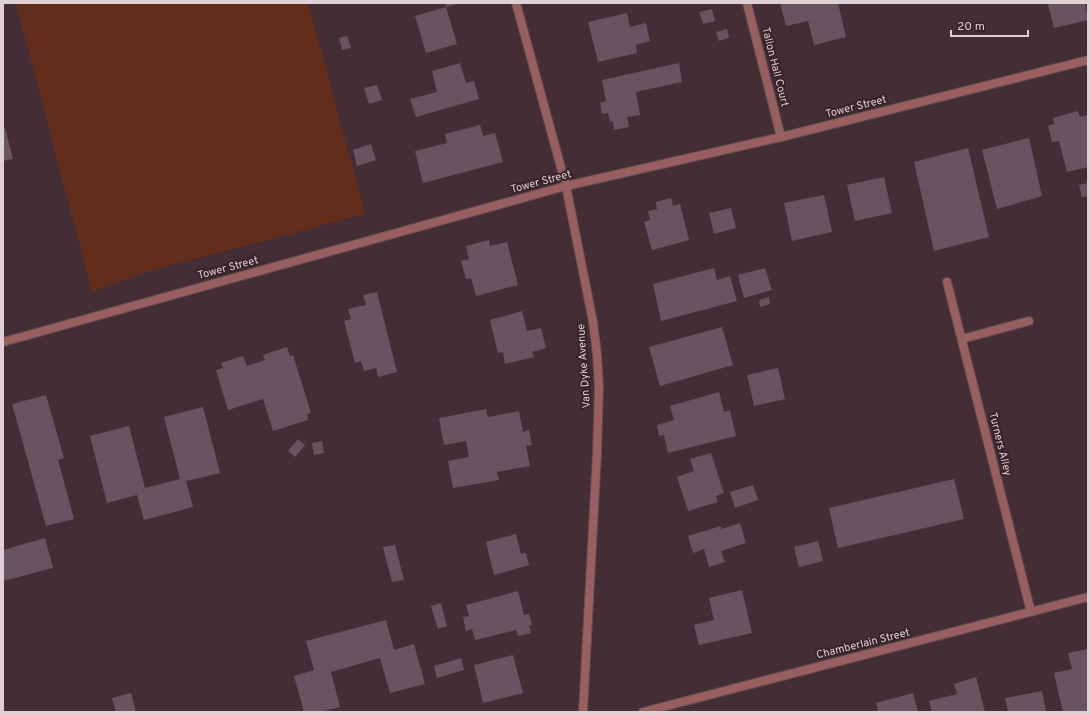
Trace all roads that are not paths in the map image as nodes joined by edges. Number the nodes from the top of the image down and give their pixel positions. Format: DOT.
graph roads {
  1 [pos="516,3"];
  2 [pos="748,3"];
  3 [pos="1088,60"];
  4 [pos="781,137"];
  5 [pos="566,186"];
  6 [pos="947,282"];
  7 [pos="1029,321"];
  8 [pos="962,339"];
  9 [pos="3,342"];
  10 [pos="1088,597"];
  11 [pos="1031,612"];
  12 [pos="583,712"];
  13 [pos="644,712"];
  1 -- 5 [label="street, Van Dyke Avenue"];
  2 -- 4 [label="street, Tallon Hall Court"];
  3 -- 4 [label="street, Tower Street"];
  4 -- 5 [label="street, Tower Street"];
  5 -- 9 [label="street, Tower Street"];
  5 -- 12 [label="street, Van Dyke Avenue"];
  6 -- 8 [label="street, Turners Alley"];
  7 -- 8 [label="street"];
  8 -- 11 [label="street, Turners Alley"];
  10 -- 11 [label="street, Chamberlain Street"];
  11 -- 13 [label="street, Chamberlain Street"];
}
